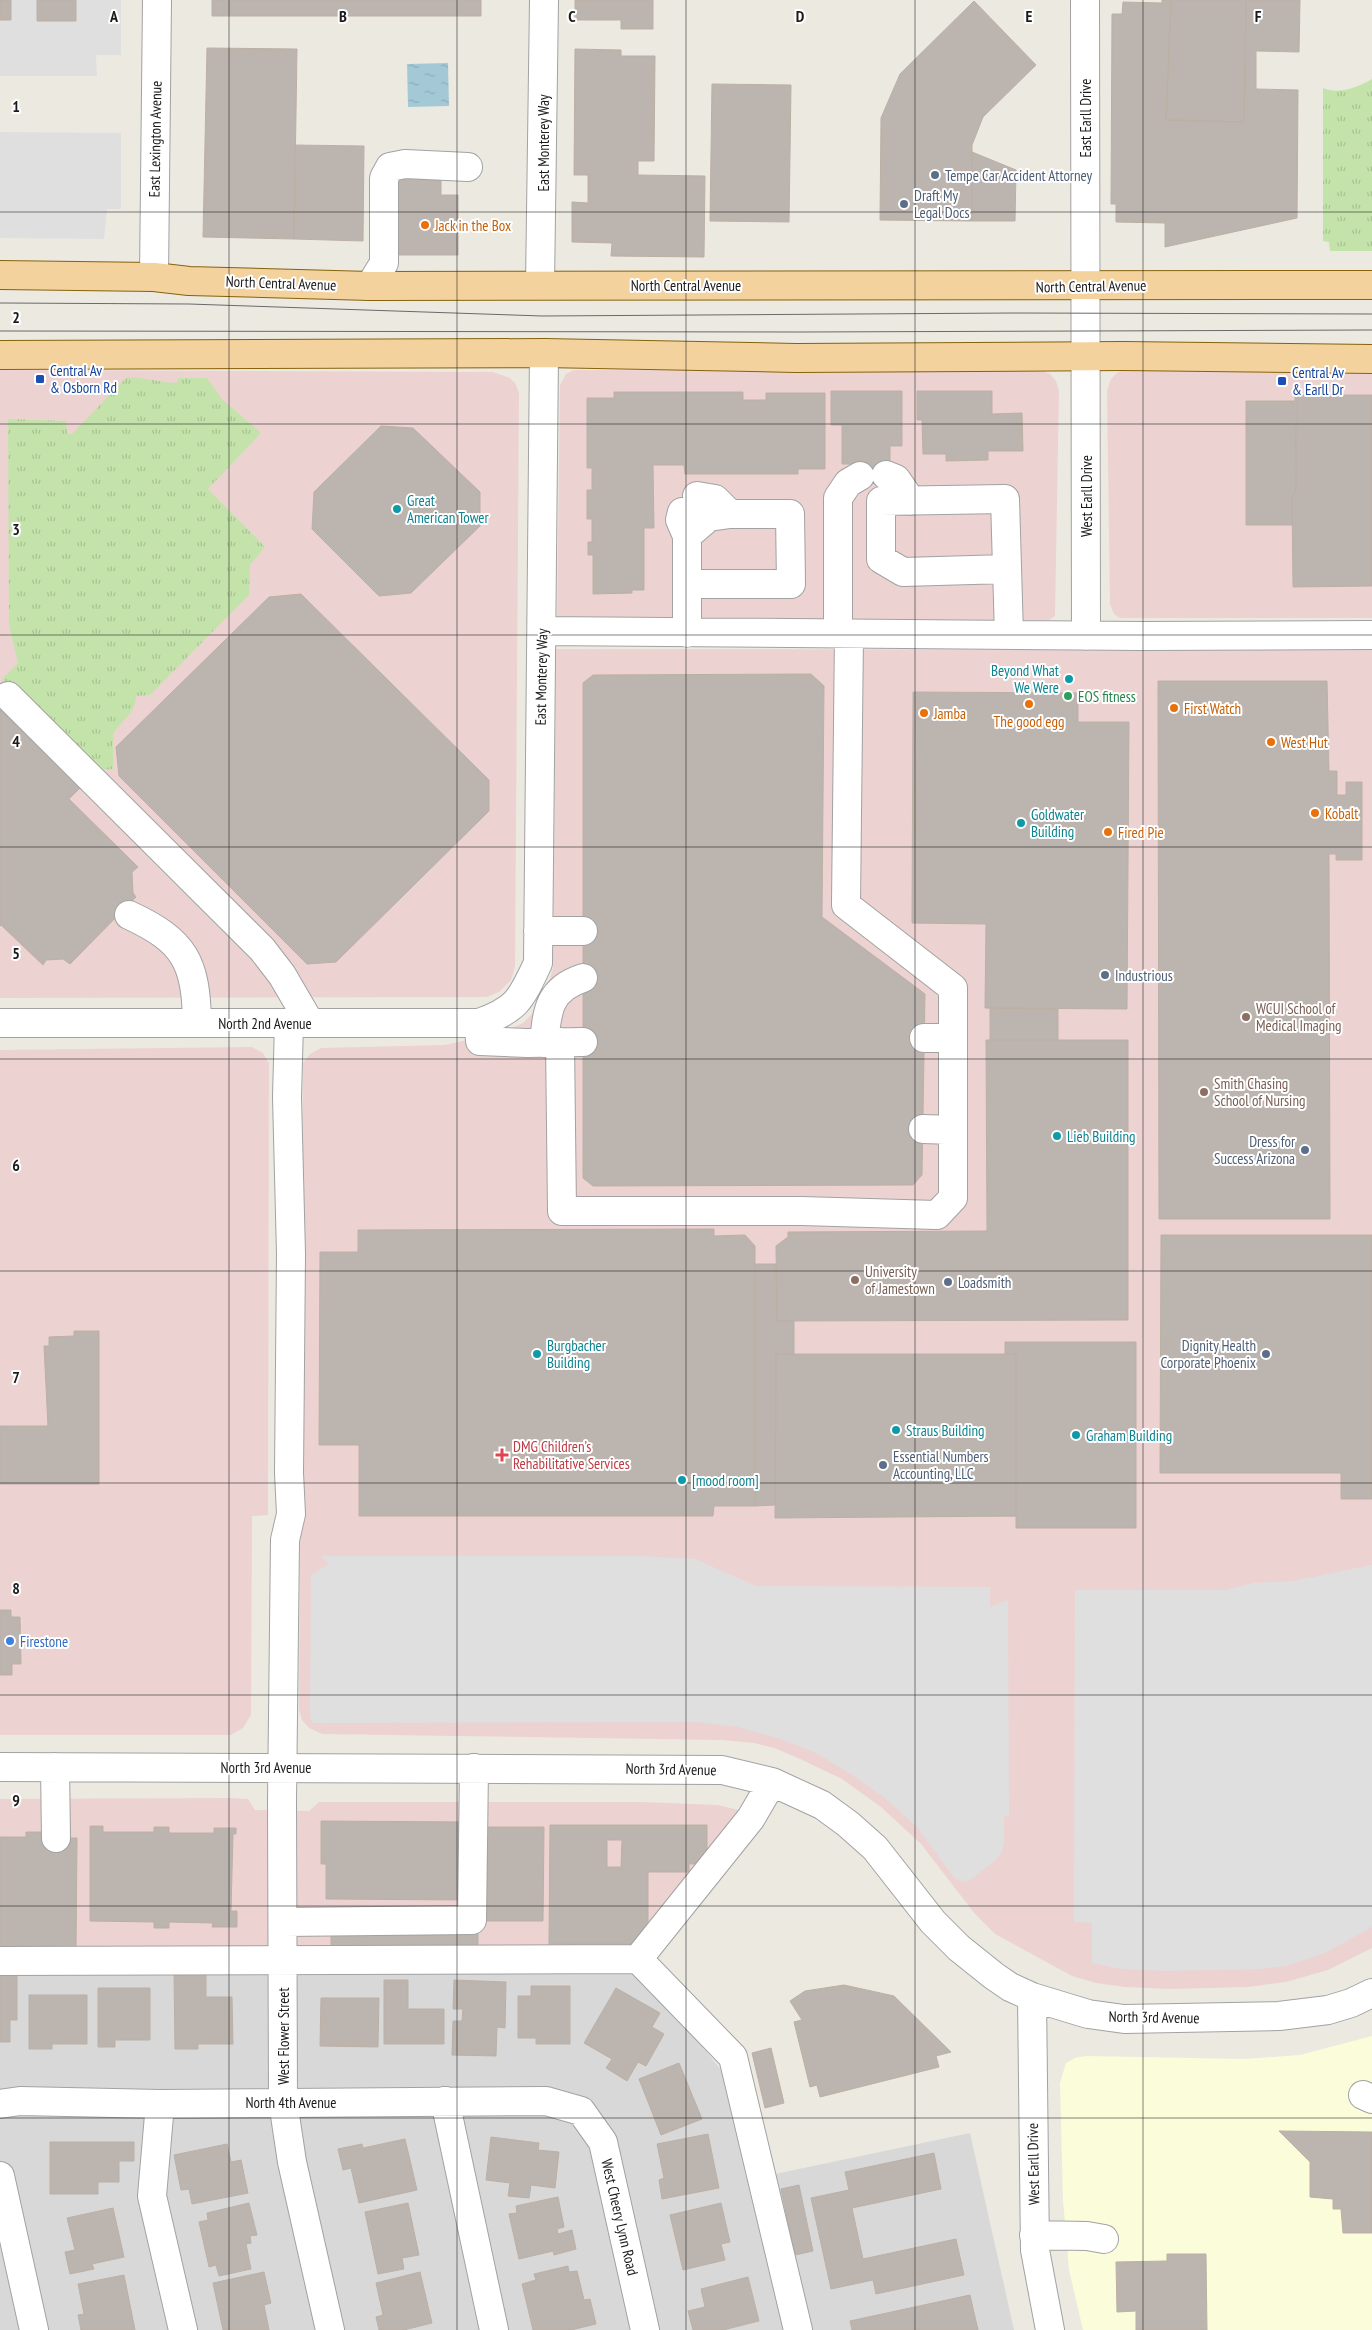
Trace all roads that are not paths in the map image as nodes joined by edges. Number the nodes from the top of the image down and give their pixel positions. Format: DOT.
graph roads {
  1 [pos="157,0"];
  2 [pos="544,0"];
  3 [pos="1085,0"];
  4 [pos="468,167"];
  5 [pos="0,275"];
  6 [pos="154,277"];
  7 [pos="540,285"];
  8 [pos="1372,285"];
  9 [pos="370,286"];
  10 [pos="1085,286"];
  11 [pos="544,353"];
  12 [pos="0,355"];
  13 [pos="1085,357"];
  14 [pos="1372,358"];
  15 [pos="912,501"];
  16 [pos="689,514"];
  17 [pos="730,514"];
  18 [pos="1007,569"];
  19 [pos="687,584"];
  20 [pos="542,631"];
  21 [pos="687,633"];
  22 [pos="843,634"];
  23 [pos="1009,635"];
  24 [pos="1372,635"];
  25 [pos="1086,636"];
  26 [pos="8,696"];
  27 [pos="129,915"];
  28 [pos="538,931"];
  29 [pos="583,931"];
  30 [pos="583,978"];
  31 [pos="522,998"];
  32 [pos="197,1022"];
  33 [pos="479,1022"];
  34 [pos="300,1023"];
  35 [pos="0,1024"];
  36 [pos="924,1038"];
  37 [pos="953,1038"];
  38 [pos="563,1042"];
  39 [pos="923,1130"];
  40 [pos="953,1130"];
  41 [pos="0,1767"];
  42 [pos="55,1767"];
  43 [pos="283,1767"];
  44 [pos="474,1768"];
  45 [pos="772,1782"];
  46 [pos="56,1838"];
  47 [pos="283,1922"];
  48 [pos="0,1949"];
  49 [pos="638,1959"];
  50 [pos="0,1961"];
  51 [pos="284,1961"];
  52 [pos="1372,1993"];
  53 [pos="1032,1997"];
  54 [pos="445,2101"];
  55 [pos="283,2102"];
  56 [pos="0,2104"];
  57 [pos="160,2104"];
  58 [pos="581,2111"];
  59 [pos="0,2176"];
  60 [pos="1034,2235"];
  61 [pos="1104,2239"];
  62 [pos="34,2330"];
  63 [pos="183,2330"];
  64 [pos="330,2330"];
  65 [pos="494,2330"];
  66 [pos="645,2330"];
  67 [pos="798,2330"];
  68 [pos="1050,2330"];
  1 -- 6 [label="street, East Lexington Avenue"];
  2 -- 7 [label="street, East Monterey Way"];
  3 -- 10 [label="street, East Earll Drive"];
  4 -- 9 [label="street"];
  5 -- 6 [label="main road, North Central Avenue"];
  6 -- 9 [label="main road, North Central Avenue"];
  7 -- 9 [label="main road, North Central Avenue"];
  7 -- 10 [label="main road, North Central Avenue"];
  8 -- 10 [label="main road, North Central Avenue"];
  10 -- 13 [label="street, East Earll Drive"];
  11 -- 12 [label="main road"];
  11 -- 13 [label="main road"];
  11 -- 20 [label="street, East Monterey Way"];
  13 -- 14 [label="main road"];
  13 -- 25 [label="street, West Earll Drive"];
  15 -- 18 [label="street"];
  15 -- 18 [label="street"];
  15 -- 22 [label="street"];
  16 -- 17 [label="street"];
  16 -- 17 [label="street"];
  16 -- 19 [label="street"];
  17 -- 19 [label="street"];
  18 -- 23 [label="street"];
  19 -- 21 [label="street"];
  20 -- 21 [label="street"];
  20 -- 28 [label="street, East Monterey Way"];
  21 -- 22 [label="street"];
  22 -- 23 [label="street"];
  22 -- 37 [label="street"];
  23 -- 25 [label="street"];
  24 -- 25 [label="street"];
  26 -- 34 [label="street"];
  27 -- 32 [label="street"];
  28 -- 29 [label="street"];
  28 -- 31 [label="street, East Monterey Way"];
  30 -- 38 [label="street"];
  31 -- 33 [label="street, North 2nd Avenue"];
  32 -- 34 [label="street, North 2nd Avenue"];
  32 -- 35 [label="street, North 2nd Avenue"];
  33 -- 34 [label="street, North 2nd Avenue"];
  33 -- 38 [label="street"];
  34 -- 43 [label="street, West Flower Street"];
  36 -- 37 [label="street"];
  37 -- 40 [label="street"];
  38 -- 40 [label="street"];
  39 -- 40 [label="street"];
  41 -- 42 [label="street, North 3rd Avenue"];
  42 -- 43 [label="street, North 3rd Avenue"];
  42 -- 46 [label="street"];
  43 -- 44 [label="street, North 3rd Avenue"];
  43 -- 47 [label="street, West Flower Street"];
  44 -- 45 [label="street, North 3rd Avenue"];
  44 -- 47 [label="street"];
  45 -- 49 [label="street"];
  45 -- 53 [label="street, North 3rd Avenue"];
  47 -- 51 [label="street, West Flower Street"];
  48 -- 50 [label="street"];
  49 -- 51 [label="street"];
  49 -- 67 [label="street"];
  50 -- 51 [label="street"];
  51 -- 55 [label="street, West Flower Street"];
  52 -- 53 [label="street, North 3rd Avenue"];
  53 -- 60 [label="street, West Earll Drive"];
  54 -- 55 [label="street, North 4th Avenue"];
  54 -- 58 [label="street, North 4th Avenue"];
  54 -- 65 [label="street"];
  55 -- 57 [label="street, North 4th Avenue"];
  55 -- 64 [label="street, West Flower Street"];
  56 -- 57 [label="street, North 4th Avenue"];
  57 -- 63 [label="street"];
  58 -- 66 [label="street, West Cheery Lynn Road"];
  59 -- 62 [label="street"];
  60 -- 61 [label="street"];
  60 -- 68 [label="street, West Earll Drive"];
}
